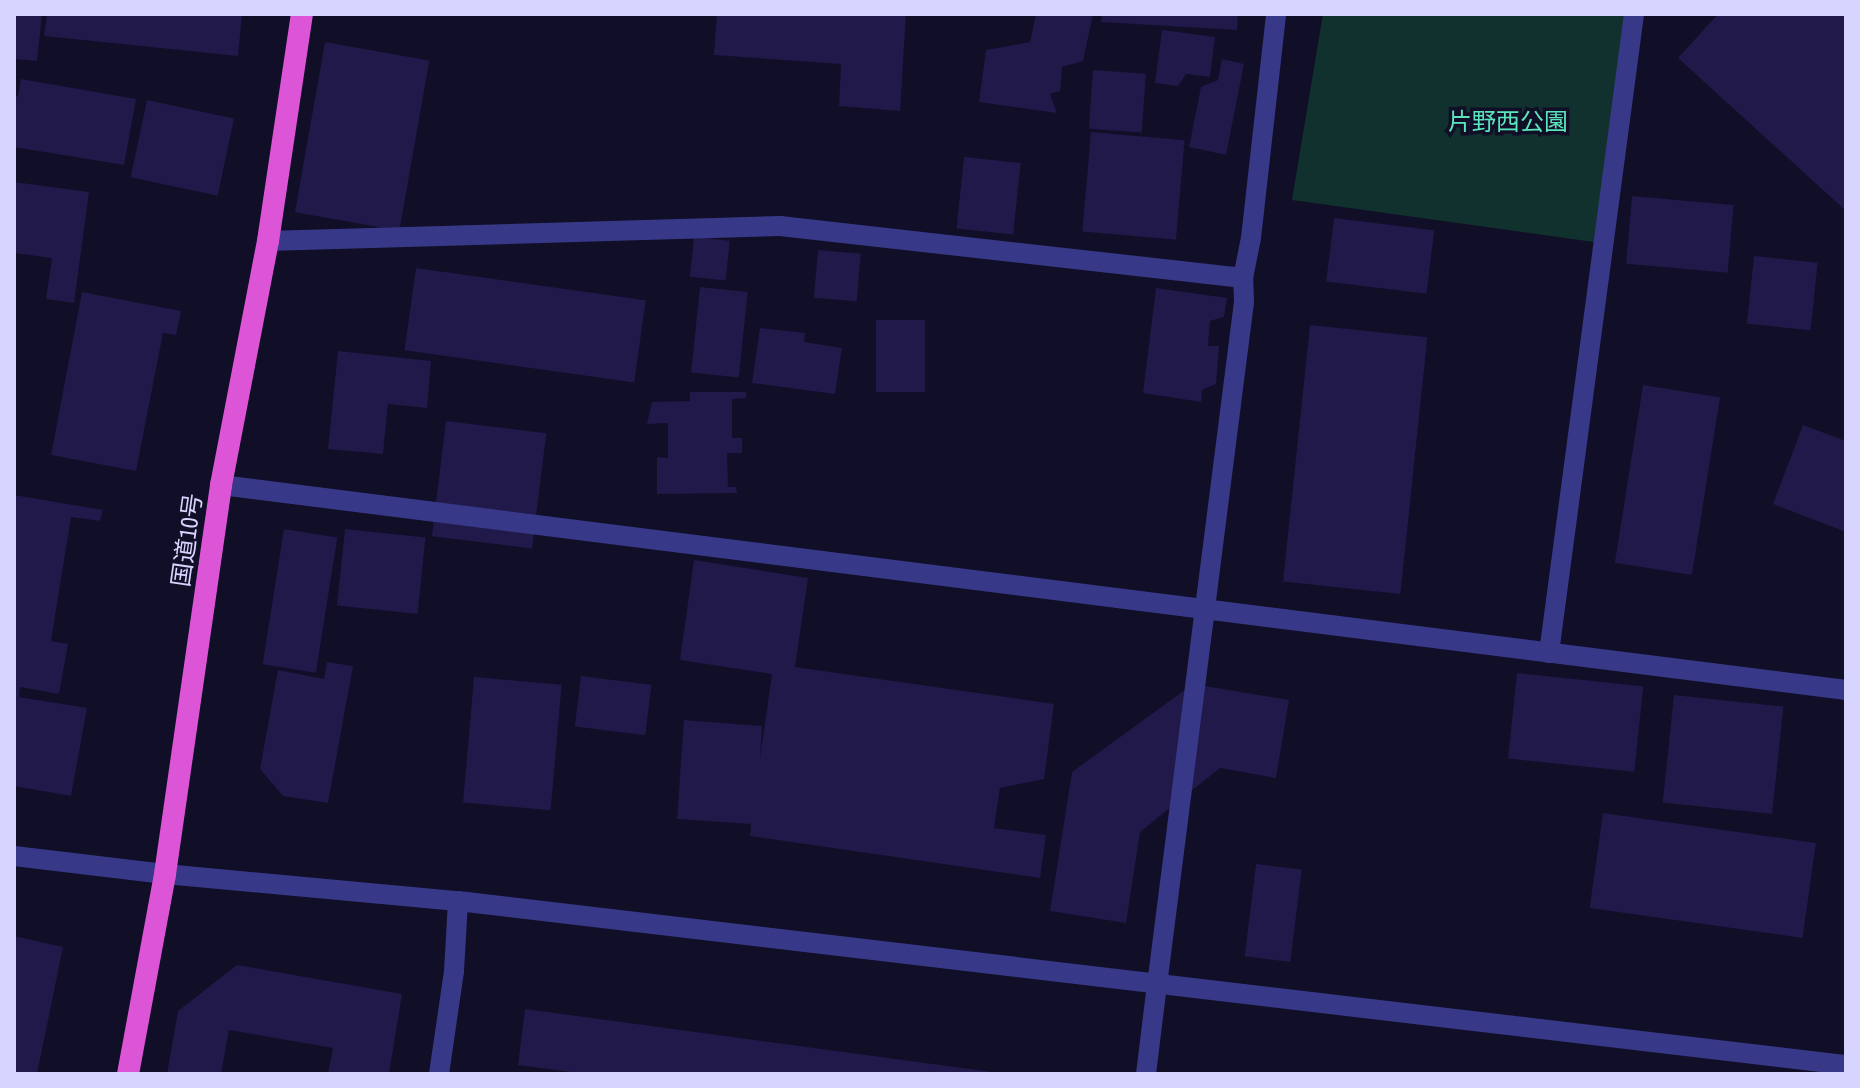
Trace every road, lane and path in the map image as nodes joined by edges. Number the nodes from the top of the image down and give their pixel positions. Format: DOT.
graph roads {
  1 [pos="302,14"];
  2 [pos="1276,14"];
  3 [pos="1634,14"];
  4 [pos="268,241"];
  5 [pos="1243,278"];
  6 [pos="221,485"];
  7 [pos="1203,611"];
  8 [pos="1549,653"];
  9 [pos="1846,690"];
  10 [pos="14,856"];
  11 [pos="165,874"];
  12 [pos="458,901"];
  13 [pos="1157,985"];
  14 [pos="1846,1065"];
  15 [pos="128,1074"];
  16 [pos="439,1074"];
  17 [pos="1146,1074"];
  1 -- 4 [label="highway, 国道10号"];
  2 -- 5 [label="street"];
  3 -- 8 [label="street"];
  4 -- 5 [label="street"];
  4 -- 6 [label="highway, 国道10号"];
  5 -- 7 [label="street"];
  6 -- 7 [label="street"];
  6 -- 11 [label="highway, 国道10号"];
  7 -- 8 [label="street"];
  7 -- 13 [label="street"];
  8 -- 9 [label="street"];
  10 -- 11 [label="street"];
  11 -- 12 [label="street"];
  11 -- 15 [label="highway, 国道10号"];
  12 -- 13 [label="street"];
  12 -- 16 [label="street"];
  13 -- 14 [label="street"];
  13 -- 17 [label="street"];
}
